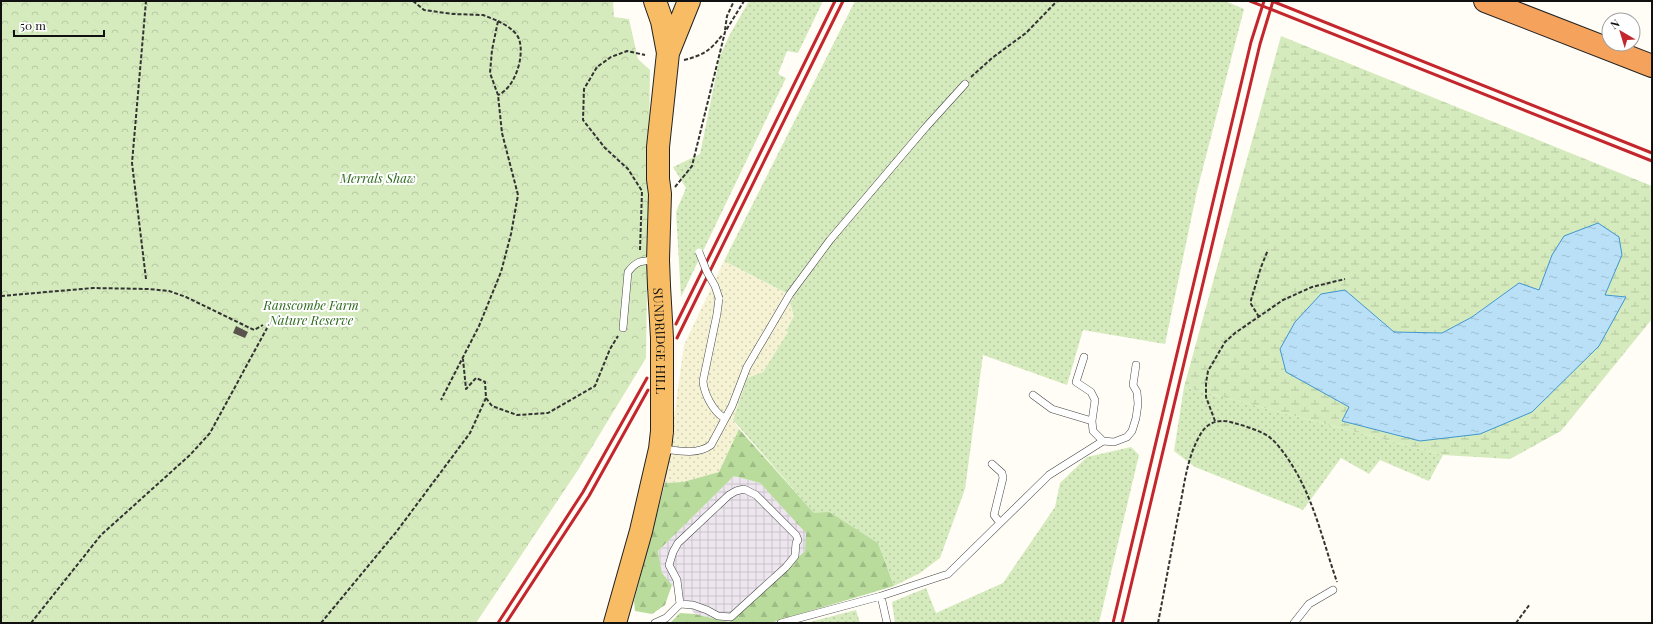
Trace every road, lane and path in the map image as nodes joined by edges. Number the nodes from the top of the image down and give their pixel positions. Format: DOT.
graph roads {
  1 [pos="146,1"];
  2 [pos="413,1"];
  3 [pos="655,1"];
  4 [pos="688,1"];
  5 [pos="734,1"];
  6 [pos="744,1"];
  7 [pos="1057,1"];
  8 [pos="1486,1"];
  9 [pos="498,21"];
  10 [pos="725,32"];
  11 [pos="645,55"];
  12 [pos="676,57"];
  13 [pos="1652,66"];
  14 [pos="964,84"];
  15 [pos="498,95"];
  16 [pos="674,188"];
  17 [pos="1268,250"];
  18 [pos="699,252"];
  19 [pos="649,260"];
  20 [pos="146,279"];
  21 [pos="1345,279"];
  22 [pos="1,296"];
  23 [pos="1260,316"];
  24 [pos="262,325"];
  25 [pos="267,328"];
  26 [pos="623,328"];
  27 [pos="1084,357"];
  28 [pos="463,359"];
  29 [pos="1136,365"];
  30 [pos="1033,395"];
  31 [pos="486,398"];
  32 [pos="441,400"];
  33 [pos="724,418"];
  34 [pos="1092,421"];
  35 [pos="1215,421"];
  36 [pos="661,440"];
  37 [pos="1102,441"];
  38 [pos="992,464"];
  39 [pos="1000,523"];
  40 [pos="1333,590"];
  41 [pos="881,596"];
  42 [pos="680,604"];
  43 [pos="1530,604"];
  44 [pos="31,623"];
  45 [pos="321,623"];
  46 [pos="617,623"];
  47 [pos="655,623"];
  48 [pos="782,623"];
  49 [pos="887,623"];
  50 [pos="1158,623"];
  51 [pos="1294,623"];
  52 [pos="1516,623"];
  1 -- 20 [label="path"];
  2 -- 9 [label="path"];
  3 -- 12 [label="highway, SUNDRIDGE HILL"];
  4 -- 12 [label="highway, SUNDRIDGE HILL"];
  5 -- 10 [label="path"];
  6 -- 10 [label="path"];
  7 -- 14 [label="path"];
  8 -- 13 [label="highway"];
  9 -- 15 [label="path"];
  9 -- 15 [label="path"];
  10 -- 12 [label="path"];
  10 -- 16 [label="path"];
  11 -- 19 [label="path"];
  12 -- 19 [label="highway, SUNDRIDGE HILL"];
  14 -- 33 [label="lane"];
  15 -- 28 [label="path"];
  17 -- 23 [label="path"];
  18 -- 33 [label="lane, bridge"];
  19 -- 26 [label="lane"];
  19 -- 36 [label="highway, SUNDRIDGE HILL, bridge"];
  21 -- 23 [label="path"];
  22 -- 24 [label="path"];
  23 -- 35 [label="path"];
  25 -- 44 [label="path"];
  26 -- 31 [label="path"];
  27 -- 34 [label="lane"];
  28 -- 31 [label="path"];
  28 -- 32 [label="path"];
  29 -- 37 [label="lane"];
  30 -- 34 [label="lane"];
  31 -- 45 [label="path"];
  33 -- 36 [label="lane"];
  34 -- 37 [label="lane"];
  35 -- 40 [label="path"];
  35 -- 50 [label="path"];
  36 -- 46 [label="highway, SUNDRIDGE HILL"];
  37 -- 39 [label="lane"];
  38 -- 39 [label="lane"];
  39 -- 41 [label="lane"];
  40 -- 51 [label="lane"];
  41 -- 48 [label="lane"];
  41 -- 49 [label="lane"];
  42 -- 42 [label="lane"];
  42 -- 47 [label="lane"];
  43 -- 52 [label="path"];
}
